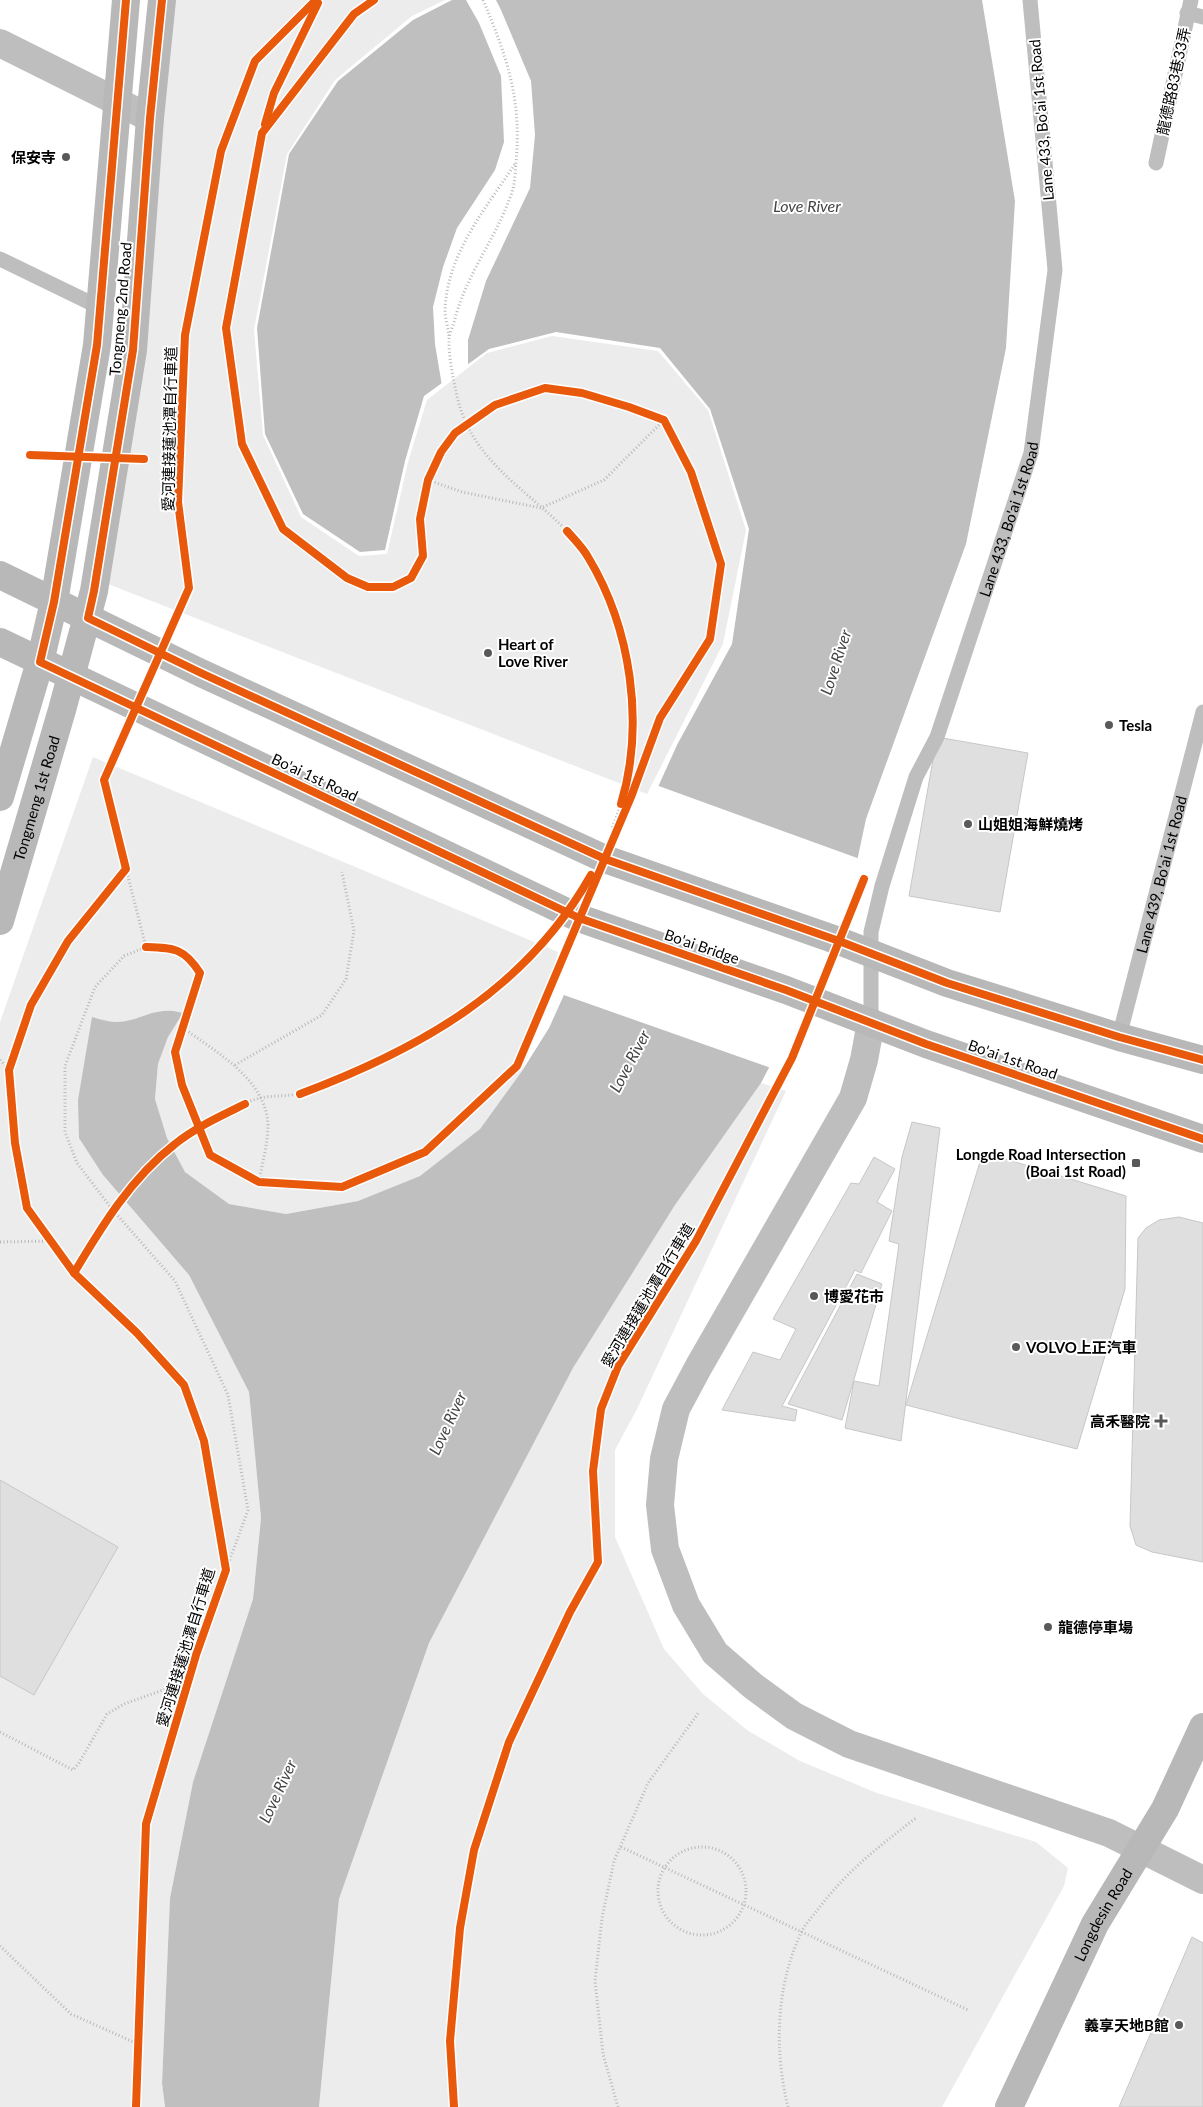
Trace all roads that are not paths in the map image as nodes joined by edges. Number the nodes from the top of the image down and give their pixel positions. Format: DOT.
graph roads {
  1 [pos="126,0"];
  2 [pos="162,0"];
  3 [pos="1030,0"];
  4 [pos="1189,7"];
  5 [pos="1203,17"];
  6 [pos="0,43"];
  7 [pos="117,101"];
  8 [pos="150,118"];
  9 [pos="1156,163"];
  10 [pos="0,259"];
  11 [pos="101,308"];
  12 [pos="0,575"];
  13 [pos="54,602"];
  14 [pos="88,618"];
  15 [pos="0,642"];
  16 [pos="40,662"];
  17 [pos="72,676"];
  18 [pos="1203,712"];
  19 [pos="0,797"];
  20 [pos="579,918"];
  21 [pos="0,921"];
  22 [pos="870,953"];
  23 [pos="815,1001"];
  24 [pos="871,1022"];
  25 [pos="1119,1037"];
  26 [pos="1203,1060"];
  27 [pos="1203,1138"];
  28 [pos="1203,1727"];
  29 [pos="1139,1849"];
  30 [pos="1203,1880"];
  31 [pos="1009,2107"];
  1 -- 7 [label="main road, Tongmeng 2nd Road"];
  2 -- 8 [label="main road, Tongmeng 2nd Road"];
  3 -- 22 [label="lane, Lane 433, Bo'ai 1st Road"];
  4 -- 5 [label="lane"];
  4 -- 9 [label="lane, 龍德路83巷33弄"];
  6 -- 7 [label="street"];
  7 -- 8 [label="street"];
  7 -- 11 [label="main road, Tongmeng 2nd Road"];
  8 -- 14 [label="main road, Tongmeng 2nd Road"];
  10 -- 11 [label="lane"];
  11 -- 13 [label="main road, Tongmeng 2nd Road"];
  12 -- 13 [label="main road"];
  13 -- 14 [label="main road"];
  13 -- 16 [label="main road, Tongmeng 2nd Road"];
  14 -- 17 [label="main road, Tongmeng 2nd Road"];
  14 -- 22 [label="main road"];
  15 -- 16 [label="main road, Bo'ai 1st Road"];
  16 -- 17 [label="main road, Bo'ai 1st Road"];
  16 -- 19 [label="main road, Tongmeng 2nd Road"];
  17 -- 20 [label="main road, Bo'ai 1st Road"];
  17 -- 21 [label="main road, Tongmeng 1st Road"];
  18 -- 25 [label="lane, Lane 439, Bo'ai 1st Road"];
  20 -- 23 [label="main road, Bo'ai Bridge"];
  22 -- 24 [label="lane, Lane 433, Bo'ai 1st Road"];
  22 -- 25 [label="main road"];
  23 -- 24 [label="main road, Bo'ai 1st Road"];
  24 -- 27 [label="main road, Bo'ai 1st Road"];
  24 -- 29 [label="street"];
  25 -- 26 [label="main road"];
  28 -- 29 [label="main road, Longdesin Road"];
  29 -- 30 [label="street"];
  29 -- 31 [label="main road, Longdesin Road"];
}
